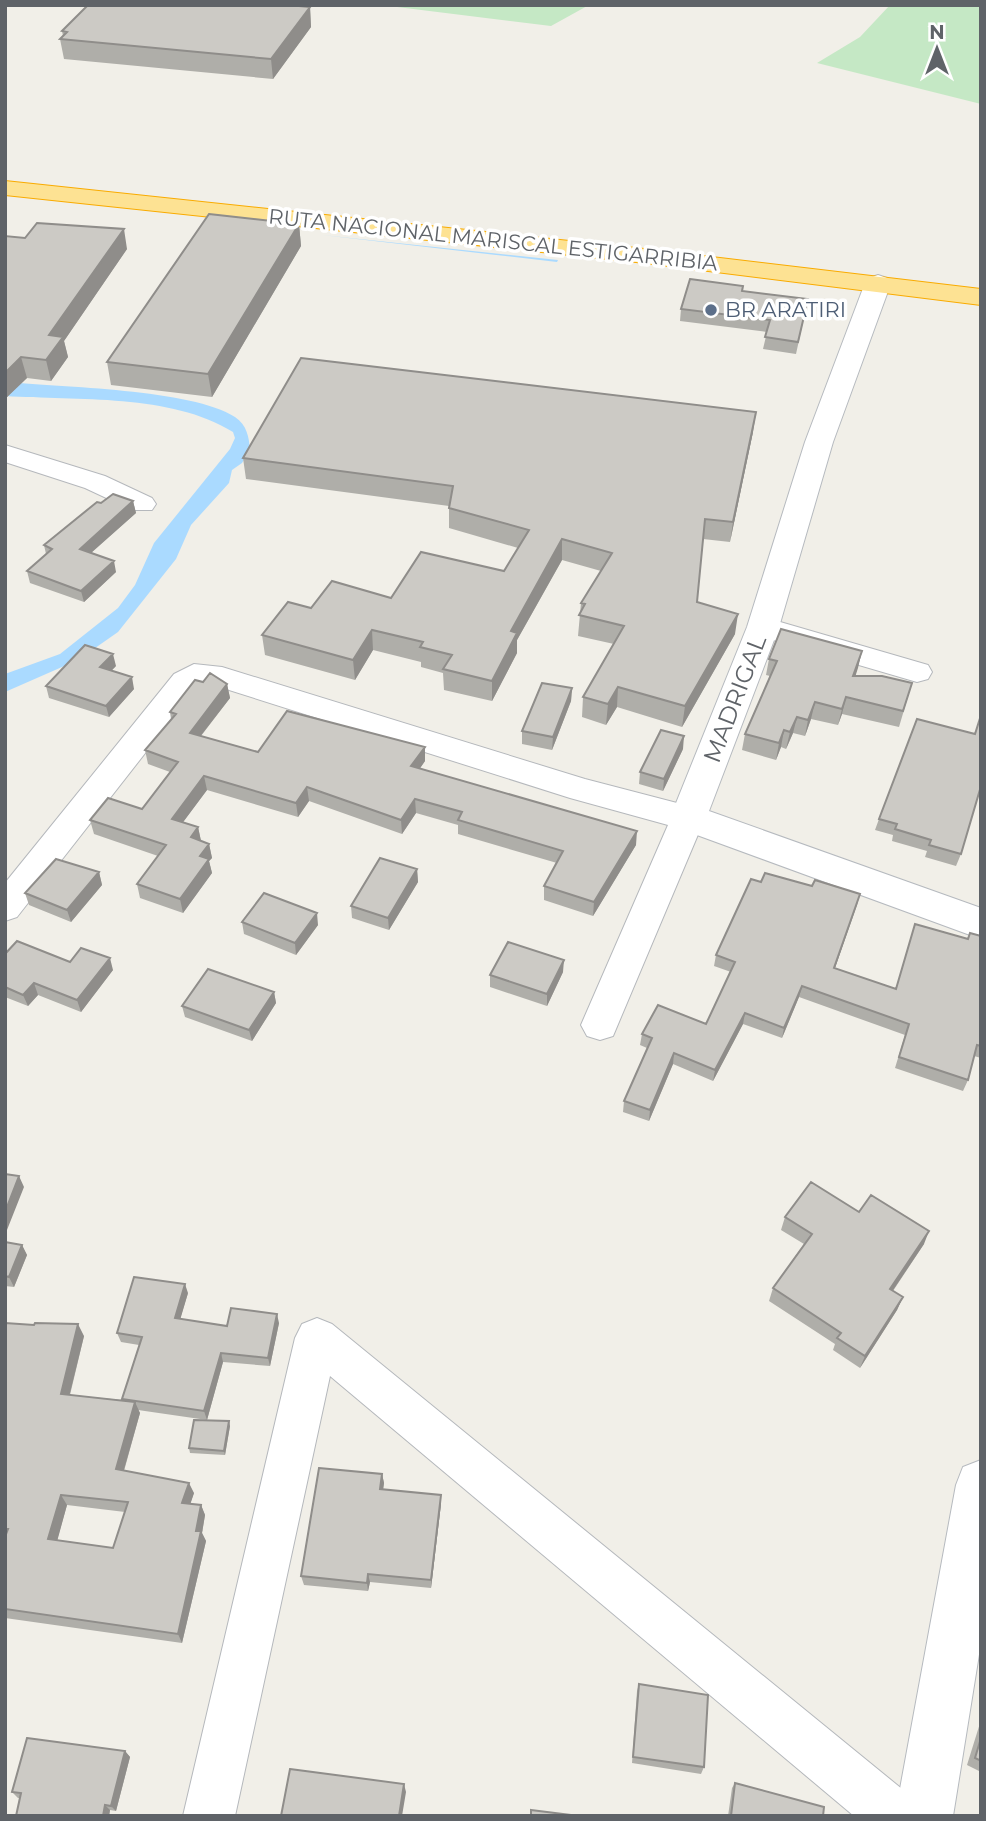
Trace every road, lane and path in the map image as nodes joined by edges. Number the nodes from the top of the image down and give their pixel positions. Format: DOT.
graph roads {
  1 [pos="5,176"];
  2 [pos="5,188"];
  3 [pos="981,282"];
  4 [pos="878,283"];
  5 [pos="981,297"];
  6 [pos="5,453"];
  7 [pos="142,504"];
  8 [pos="763,627"];
  9 [pos="917,672"];
  10 [pos="688,818"];
  11 [pos="5,908"];
  12 [pos="981,924"];
  13 [pos="600,1025"];
  14 [pos="981,1485"];
  15 [pos="209,1816"];
  16 [pos="895,1816"];
  17 [pos="923,1816"];
  1 -- 3 [label="highway, RUTA NACIONAL MARISCAL ESTIGARRIBIA"];
  2 -- 4 [label="highway, RUTA NACIONAL MARISCAL ESTIGARRIBIA"];
  4 -- 5 [label="highway, RUTA NACIONAL MARISCAL ESTIGARRIBIA"];
  4 -- 8 [label="street, MADRIGAL"];
  6 -- 7 [label="street"];
  8 -- 9 [label="street"];
  8 -- 10 [label="street, MADRIGAL"];
  10 -- 11 [label="street"];
  10 -- 12 [label="street"];
  10 -- 13 [label="street"];
  14 -- 17 [label="street"];
  15 -- 16 [label="street"];
}
